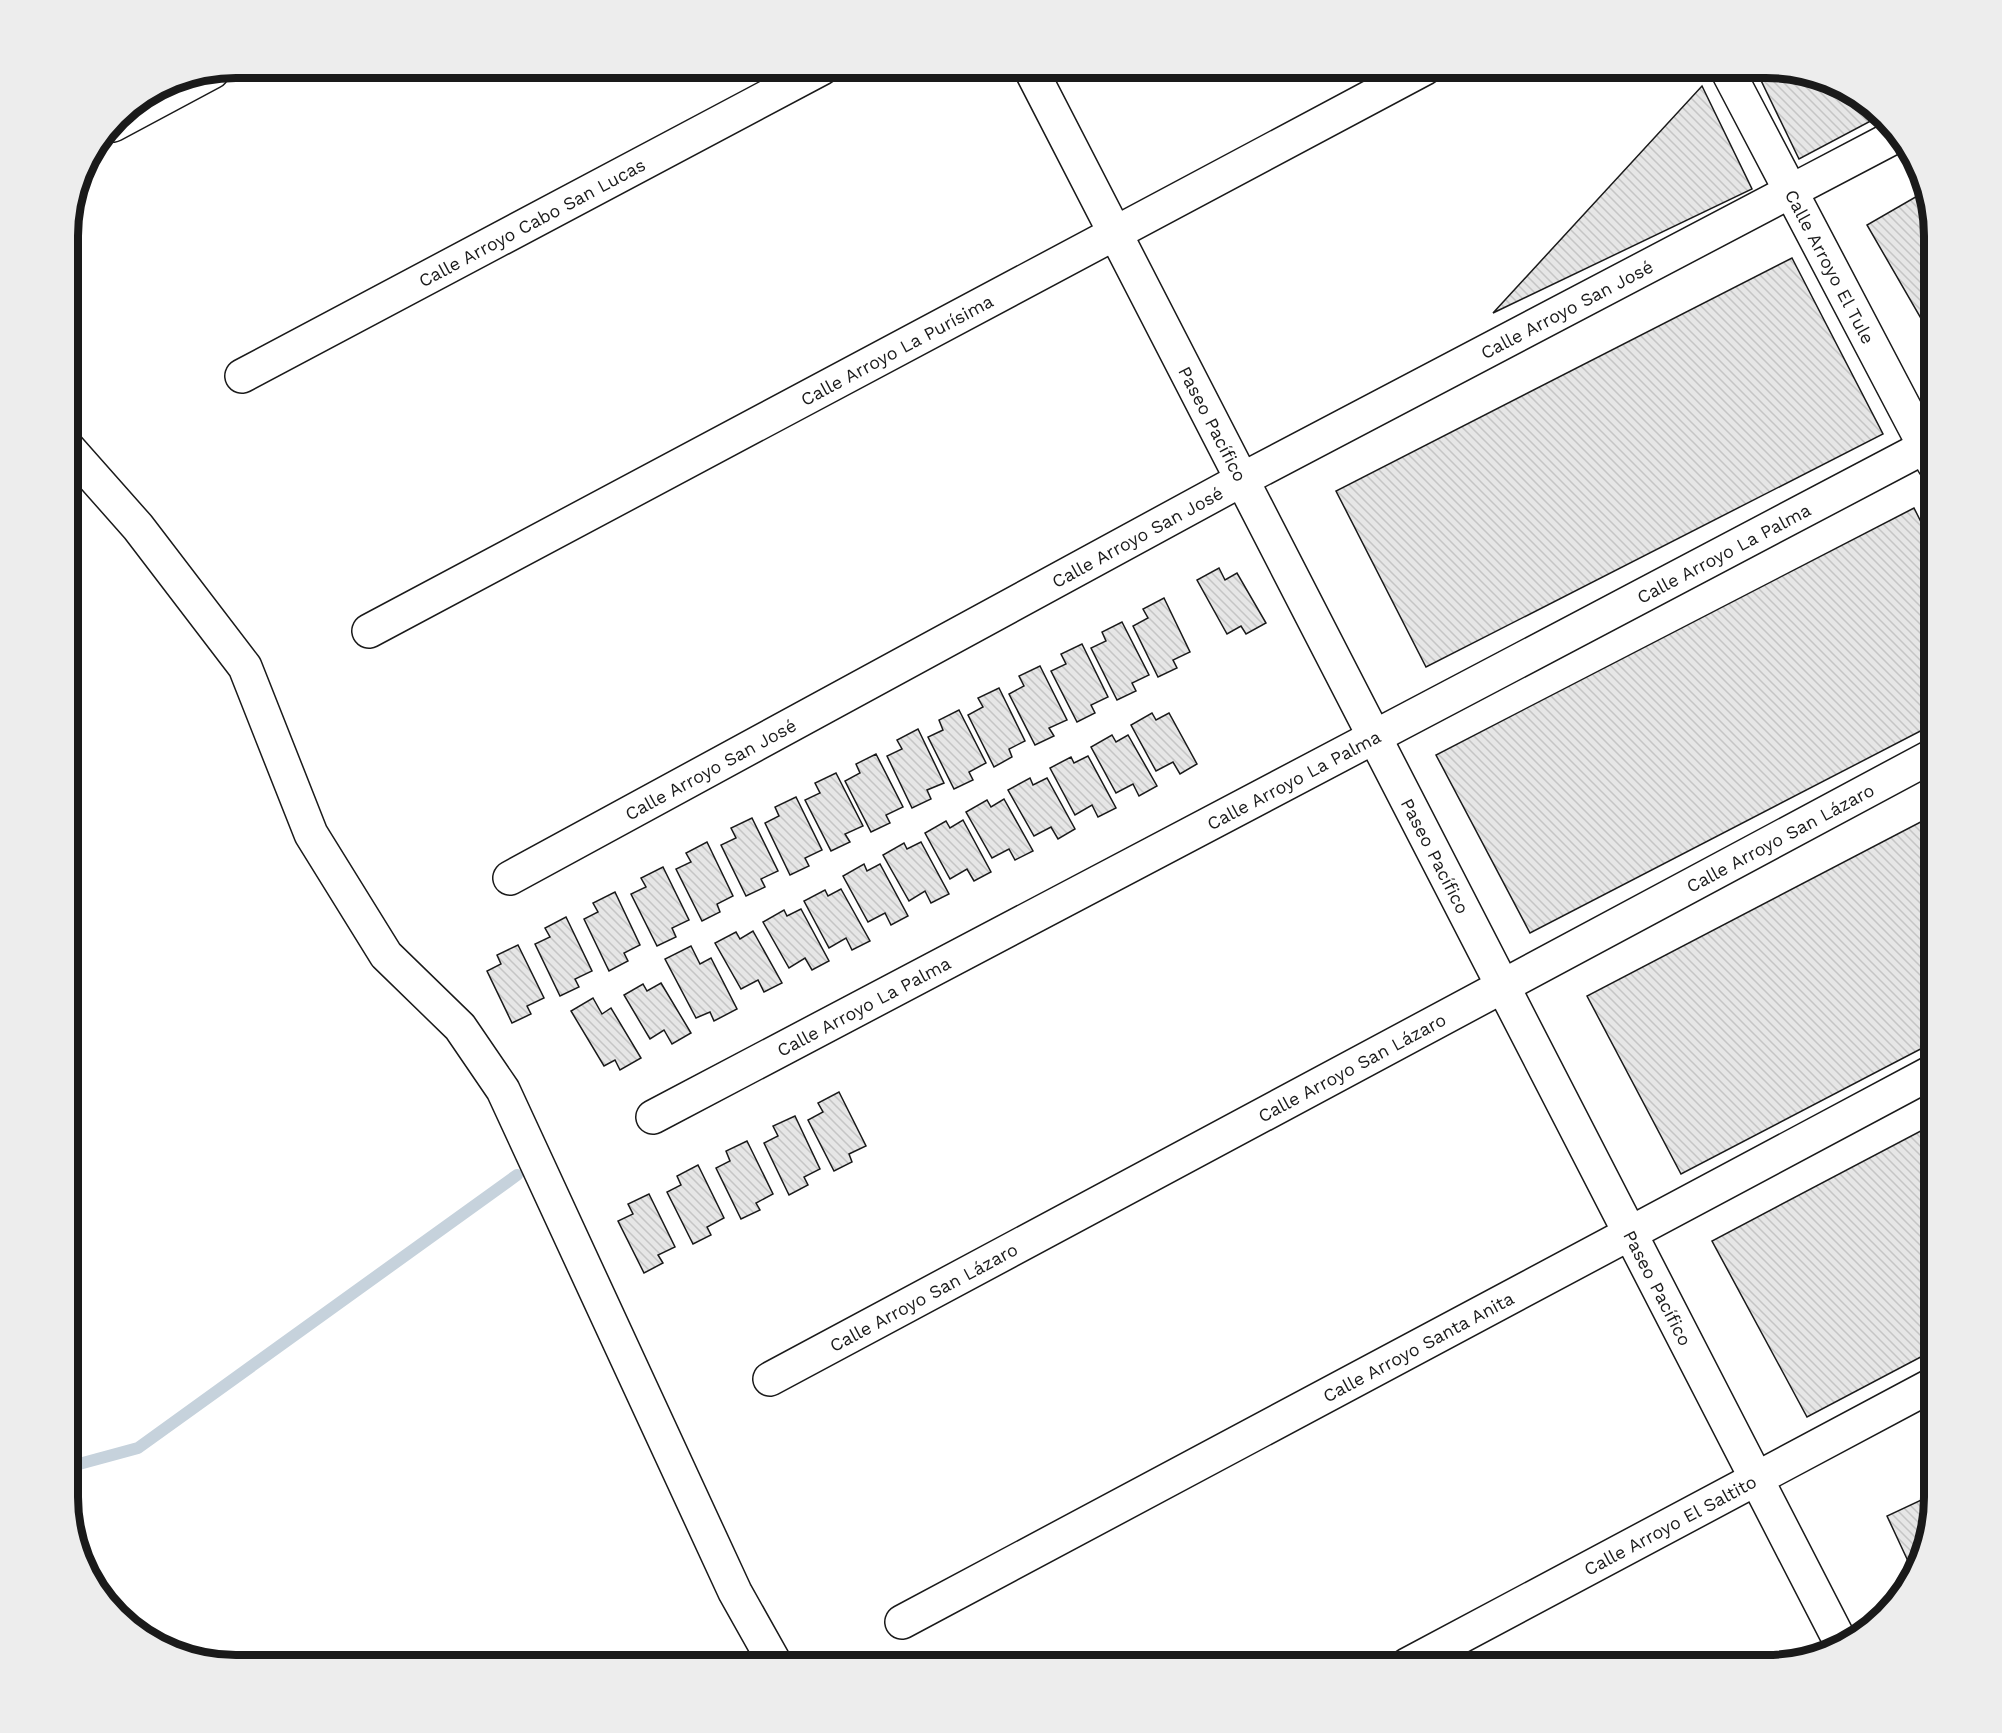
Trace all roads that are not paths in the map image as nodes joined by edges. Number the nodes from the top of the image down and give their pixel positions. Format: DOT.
graph roads {
  1 [pos="803,78"];
  2 [pos="1035,78"];
  3 [pos="1406,78"];
  4 [pos="1731,78"];
  5 [pos="187,86"];
  6 [pos="141,110"];
  7 [pos="1890,139"];
  8 [pos="1791,191"];
  9 [pos="1115,232"];
  10 [pos="242,376"];
  11 [pos="1924,436"];
  12 [pos="1924,455"];
  13 [pos="78,459"];
  14 [pos="1243,479"];
  15 [pos="369,631"];
  16 [pos="1375,736"];
  17 [pos="1924,761"];
  18 [pos="510,878"];
  19 [pos="1503,986"];
  20 [pos="1924,1077"];
  21 [pos="653,1117"];
  22 [pos="1630,1233"];
  23 [pos="770,1379"];
  24 [pos="1924,1390"];
  25 [pos="1757,1479"];
  26 [pos="902,1622"];
  27 [pos="1838,1638"];
  28 [pos="770,1655"];
  29 [pos="1426,1655"];
  1 -- 10 [label="street, Calle Arroyo Cabo San Lucas"];
  2 -- 9 [label="street, Paseo Pacífico"];
  3 -- 9 [label="street, Calle Arroyo La Purísima"];
  4 -- 8 [label="street, Calle Arroyo El Tule"];
  5 -- 6 [label="street"];
  7 -- 8 [label="street, Calle Arroyo San José"];
  8 -- 11 [label="street, Calle Arroyo El Tule"];
  8 -- 14 [label="street, Calle Arroyo San José"];
  9 -- 14 [label="street, Paseo Pacífico"];
  9 -- 15 [label="street, Calle Arroyo La Purísima"];
  12 -- 16 [label="street, Calle Arroyo La Palma"];
  13 -- 28 [label="street"];
  14 -- 16 [label="street, Paseo Pacífico"];
  14 -- 18 [label="street, Calle Arroyo San José"];
  16 -- 19 [label="street, Paseo Pacífico"];
  16 -- 21 [label="street, Calle Arroyo La Palma"];
  17 -- 19 [label="street, Calle Arroyo San Lázaro"];
  19 -- 22 [label="street, Paseo Pacífico"];
  19 -- 23 [label="street, Calle Arroyo San Lázaro"];
  20 -- 22 [label="street, Calle Arroyo Santa Anita"];
  22 -- 25 [label="street, Paseo Pacífico"];
  22 -- 26 [label="street, Calle Arroyo Santa Anita"];
  24 -- 25 [label="street, Calle Arroyo El Saltito"];
  25 -- 27 [label="street, Paseo Pacífico"];
  25 -- 29 [label="street, Calle Arroyo El Saltito"];
}
